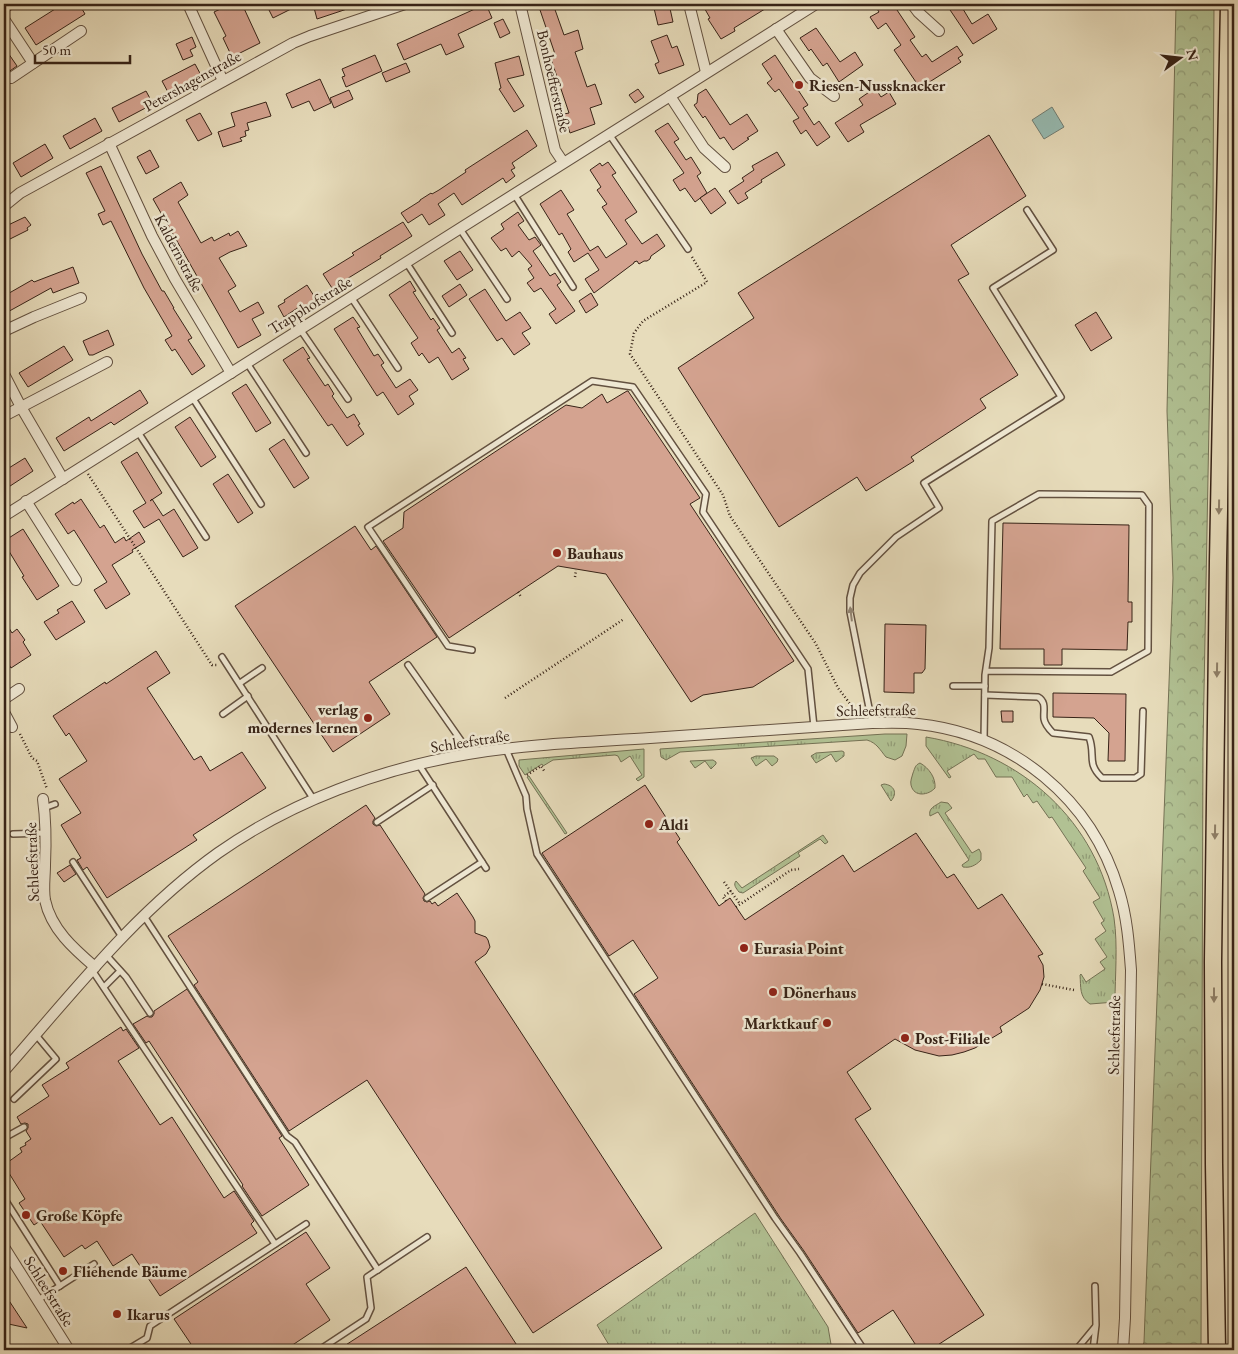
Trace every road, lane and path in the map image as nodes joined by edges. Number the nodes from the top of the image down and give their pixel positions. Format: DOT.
graph roads {
  1 [pos="10,4"];
  2 [pos="188,4"];
  3 [pos="405,4"];
  4 [pos="520,4"];
  5 [pos="689,4"];
  6 [pos="816,4"];
  7 [pos="912,4"];
  8 [pos="1229,4"];
  9 [pos="4,8"];
  10 [pos="4,19"];
  11 [pos="776,29"];
  12 [pos="940,30"];
  13 [pos="82,31"];
  14 [pos="33,63"];
  15 [pos="706,72"];
  16 [pos="10,78"];
  17 [pos="223,81"];
  18 [pos="670,96"];
  19 [pos="834,96"];
  20 [pos="609,134"];
  21 [pos="109,143"];
  22 [pos="563,162"];
  23 [pos="725,167"];
  24 [pos="514,194"];
  25 [pos="4,206"];
  26 [pos="1027,210"];
  27 [pos="460,228"];
  28 [pos="688,249"];
  29 [pos="406,262"];
  30 [pos="573,287"];
  31 [pos="351,297"];
  32 [pos="81,298"];
  33 [pos="507,300"];
  34 [pos="300,329"];
  35 [pos="4,331"];
  36 [pos="452,333"];
  37 [pos="107,362"];
  38 [pos="246,363"];
  39 [pos="398,368"];
  40 [pos="231,373"];
  41 [pos="4,374"];
  42 [pos="192,397"];
  43 [pos="348,399"];
  44 [pos="21,407"];
  45 [pos="4,416"];
  46 [pos="138,432"];
  47 [pos="306,453"];
  48 [pos="83,467"];
  49 [pos="63,479"];
  50 [pos="26,501"];
  51 [pos="262,504"];
  52 [pos="4,516"];
  53 [pos="206,538"];
  54 [pos="576,570"];
  55 [pos="575,577"];
  56 [pos="76,580"];
  57 [pos="518,592"];
  58 [pos="521,597"];
  59 [pos="624,619"];
  60 [pos="472,650"];
  61 [pos="222,657"];
  62 [pos="408,665"];
  63 [pos="228,666"];
  64 [pos="262,668"];
  65 [pos="986,671"];
  66 [pos="240,683"];
  67 [pos="953,686"];
  68 [pos="985,686"];
  69 [pos="19,689"];
  70 [pos="985,695"];
  71 [pos="248,696"];
  72 [pos="505,698"];
  73 [pos="4,699"];
  74 [pos="4,712"];
  75 [pos="1143,712"];
  76 [pos="223,714"];
  77 [pos="868,724"];
  78 [pos="12,726"];
  79 [pos="814,727"];
  80 [pos="984,740"];
  81 [pos="506,750"];
  82 [pos="468,754"];
  83 [pos="419,765"];
  84 [pos="545,772"];
  85 [pos="518,779"];
  86 [pos="432,785"];
  87 [pos="314,800"];
  88 [pos="44,803"];
  89 [pos="55,804"];
  90 [pos="377,822"];
  91 [pos="46,833"];
  92 [pos="13,834"];
  93 [pos="74,862"];
  94 [pos="482,862"];
  95 [pos="486,868"];
  96 [pos="799,870"];
  97 [pos="457,879"];
  98 [pos="724,882"];
  99 [pos="460,884"];
  100 [pos="731,891"];
  101 [pos="428,898"];
  102 [pos="726,901"];
  103 [pos="740,904"];
  104 [pos="736,907"];
  105 [pos="144,915"];
  106 [pos="122,937"];
  107 [pos="106,954"];
  108 [pos="94,969"];
  109 [pos="120,971"];
  110 [pos="1042,984"];
  111 [pos="104,987"];
  112 [pos="1074,990"];
  113 [pos="150,1013"];
  114 [pos="36,1035"];
  115 [pos="4,1071"];
  116 [pos="14,1099"];
  117 [pos="8,1106"];
  118 [pos="4,1109"];
  119 [pos="24,1127"];
  120 [pos="4,1138"];
  121 [pos="4,1198"];
  122 [pos="306,1224"];
  123 [pos="427,1237"];
  124 [pos="274,1244"];
  125 [pos="4,1247"];
  126 [pos="94,1264"];
  127 [pos="378,1270"];
  128 [pos="60,1286"];
  129 [pos="1095,1286"];
  130 [pos="38,1300"];
  131 [pos="1096,1326"];
  132 [pos="69,1350"];
  133 [pos="127,1350"];
  134 [pos="318,1350"];
  135 [pos="864,1350"];
  136 [pos="1076,1350"];
  137 [pos="1094,1350"];
  138 [pos="1123,1350"];
  139 [pos="1218,1350"];
  1 -- 9 [label="street"];
  2 -- 17 [label="street"];
  3 -- 17 [label="street, Petershagenstraße"];
  4 -- 22 [label="street, Bonhoefferstraße"];
  5 -- 15 [label="street"];
  6 -- 11 [label="street, Trapphofstraße"];
  7 -- 12 [label="street"];
  8 -- 139 [label="highway, one-way"];
  10 -- 14 [label="street"];
  11 -- 15 [label="street, Trapphofstraße"];
  11 -- 19 [label="street"];
  13 -- 14 [label="street"];
  14 -- 16 [label="street"];
  15 -- 18 [label="street, Trapphofstraße"];
  17 -- 21 [label="street, Petershagenstraße"];
  18 -- 20 [label="street, Trapphofstraße"];
  18 -- 23 [label="street"];
  20 -- 22 [label="street, Trapphofstraße"];
  20 -- 28 [label="lane"];
  21 -- 25 [label="street, Petershagenstraße"];
  21 -- 40 [label="street, Kaldernstraße"];
  22 -- 24 [label="street, Trapphofstraße"];
  24 -- 27 [label="street, Trapphofstraße"];
  24 -- 30 [label="lane"];
  77 -- 26 [label="lane, one-way"];
  27 -- 29 [label="street, Trapphofstraße"];
  27 -- 33 [label="lane"];
  28 -- 77 [label="path"];
  29 -- 31 [label="street, Trapphofstraße"];
  29 -- 36 [label="lane"];
  31 -- 34 [label="street, Trapphofstraße"];
  31 -- 39 [label="lane"];
  32 -- 35 [label="street"];
  34 -- 38 [label="street, Trapphofstraße"];
  34 -- 43 [label="lane"];
  37 -- 44 [label="street"];
  38 -- 40 [label="street, Trapphofstraße"];
  38 -- 47 [label="lane"];
  40 -- 42 [label="street, Trapphofstraße"];
  41 -- 44 [label="street"];
  42 -- 46 [label="street, Trapphofstraße"];
  42 -- 51 [label="lane"];
  44 -- 45 [label="street"];
  44 -- 49 [label="street"];
  46 -- 48 [label="street, Trapphofstraße"];
  46 -- 53 [label="lane"];
  48 -- 49 [label="street, Trapphofstraße"];
  48 -- 63 [label="path"];
  49 -- 50 [label="street, Trapphofstraße"];
  50 -- 52 [label="street, Trapphofstraße"];
  50 -- 56 [label="street"];
  54 -- 55 [label="path"];
  57 -- 58 [label="path"];
  59 -- 72 [label="path"];
  60 -- 79 [label="lane"];
  61 -- 63 [label="lane"];
  62 -- 82 [label="lane"];
  63 -- 66 [label="lane"];
  64 -- 66 [label="lane"];
  65 -- 65 [label="lane"];
  65 -- 68 [label="lane"];
  66 -- 71 [label="lane"];
  67 -- 68 [label="lane"];
  68 -- 70 [label="lane"];
  69 -- 73 [label="street"];
  70 -- 75 [label="lane"];
  70 -- 80 [label="lane"];
  71 -- 76 [label="lane"];
  71 -- 87 [label="lane"];
  74 -- 78 [label="street"];
  77 -- 79 [label="street, Schleefstraße"];
  77 -- 80 [label="street, Schleefstraße"];
  78 -- 88 [label="path"];
  79 -- 81 [label="street, Schleefstraße"];
  80 -- 138 [label="street, Schleefstraße"];
  81 -- 82 [label="street, Schleefstraße"];
  81 -- 85 [label="lane"];
  82 -- 83 [label="street, Schleefstraße"];
  83 -- 86 [label="lane"];
  83 -- 87 [label="street, Schleefstraße"];
  84 -- 85 [label="path"];
  85 -- 135 [label="lane"];
  86 -- 90 [label="lane"];
  86 -- 94 [label="lane"];
  87 -- 105 [label="street, Schleefstraße"];
  88 -- 89 [label="lane"];
  88 -- 91 [label="street, Schleefstraße"];
  91 -- 92 [label="lane"];
  91 -- 108 [label="street, Schleefstraße"];
  93 -- 106 [label="lane"];
  94 -- 95 [label="lane"];
  94 -- 97 [label="lane"];
  96 -- 103 [label="path"];
  97 -- 99 [label="lane"];
  97 -- 101 [label="lane"];
  98 -- 100 [label="path"];
  100 -- 102 [label="path"];
  100 -- 103 [label="path"];
  103 -- 104 [label="path"];
  105 -- 106 [label="street, Schleefstraße"];
  105 -- 127 [label="lane"];
  106 -- 107 [label="street, Schleefstraße"];
  107 -- 108 [label="street, Schleefstraße"];
  107 -- 109 [label="lane"];
  108 -- 111 [label="lane"];
  108 -- 114 [label="street, Schleefstraße"];
  109 -- 111 [label="lane"];
  109 -- 113 [label="lane"];
  110 -- 112 [label="path"];
  111 -- 124 [label="lane"];
  114 -- 115 [label="street, Schleefstraße"];
  114 -- 116 [label="lane"];
  117 -- 118 [label="path"];
  119 -- 120 [label="lane"];
  121 -- 128 [label="lane"];
  122 -- 124 [label="lane"];
  123 -- 127 [label="lane"];
  124 -- 133 [label="lane"];
  125 -- 130 [label="street, Schleefstraße"];
  126 -- 128 [label="lane"];
  127 -- 134 [label="lane"];
  128 -- 130 [label="lane"];
  129 -- 131 [label="lane"];
  130 -- 132 [label="street, Schleefstraße"];
  131 -- 136 [label="lane"];
  131 -- 137 [label="lane"];
}
